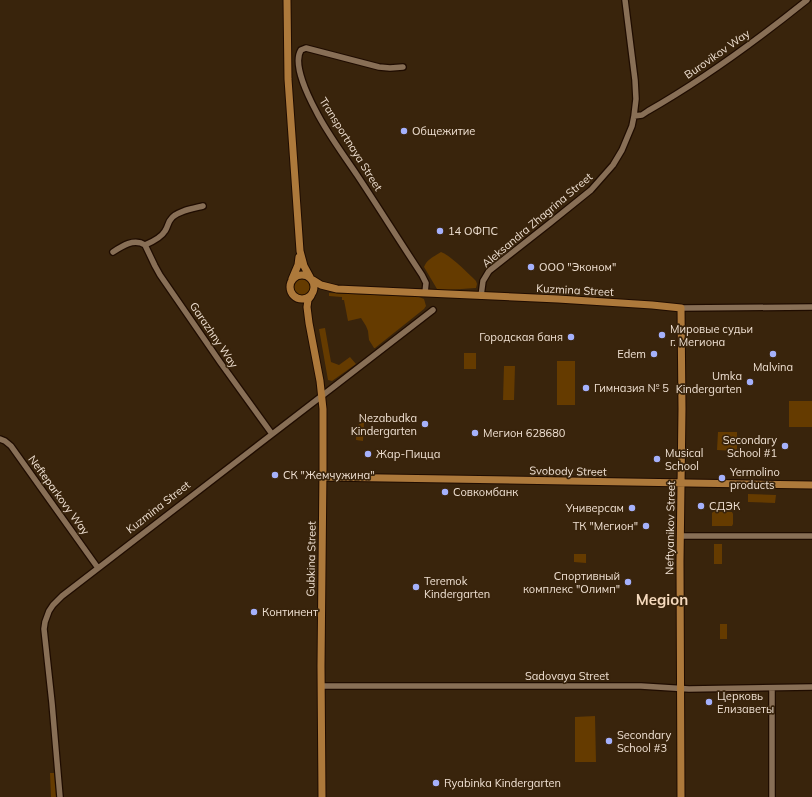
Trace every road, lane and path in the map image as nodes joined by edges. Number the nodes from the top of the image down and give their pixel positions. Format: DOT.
graph roads {
  1 [pos="286,0"];
  2 [pos="625,0"];
  3 [pos="807,0"];
  4 [pos="403,67"];
  5 [pos="634,116"];
  6 [pos="203,206"];
  7 [pos="145,245"];
  8 [pos="300,251"];
  9 [pos="113,252"];
  10 [pos="312,279"];
  11 [pos="291,282"];
  12 [pos="337,289"];
  13 [pos="425,293"];
  14 [pos="312,295"];
  15 [pos="294,296"];
  16 [pos="481,296"];
  17 [pos="681,308"];
  18 [pos="812,308"];
  19 [pos="434,310"];
  20 [pos="309,323"];
  21 [pos="322,395"];
  22 [pos="272,434"];
  23 [pos="0,439"];
  24 [pos="323,477"];
  25 [pos="681,484"];
  26 [pos="812,485"];
  27 [pos="680,536"];
  28 [pos="812,536"];
  29 [pos="98,568"];
  30 [pos="322,686"];
  31 [pos="812,687"];
  32 [pos="681,688"];
  33 [pos="772,688"];
  34 [pos="60,797"];
  35 [pos="322,797"];
  36 [pos="681,797"];
  37 [pos="772,797"];
  1 -- 8 [label="main road"];
  2 -- 5 [label="street, Aleksandra Zhagrina Street"];
  3 -- 5 [label="street, Burovikov Way"];
  4 -- 13 [label="street, Transportnaya Street"];
  5 -- 16 [label="street, Aleksandra Zhagrina Street"];
  6 -- 7 [label="street"];
  7 -- 9 [label="street"];
  7 -- 22 [label="street, Garazhny Way"];
  8 -- 10 [label="main road"];
  8 -- 11 [label="main road"];
  10 -- 11 [label="main road"];
  10 -- 12 [label="main road"];
  10 -- 14 [label="main road"];
  11 -- 15 [label="main road"];
  12 -- 13 [label="main road, Kuzmina Street"];
  12 -- 14 [label="main road"];
  13 -- 16 [label="main road, Kuzmina Street"];
  14 -- 15 [label="main road"];
  14 -- 20 [label="main road"];
  15 -- 20 [label="main road"];
  16 -- 17 [label="main road, Kuzmina Street"];
  17 -- 18 [label="street, Kuzmina Street"];
  17 -- 25 [label="main road, Neftyanikov Street"];
  19 -- 21 [label="street, Kuzmina Street"];
  20 -- 21 [label="main road, Gubkina Street"];
  21 -- 22 [label="street, Kuzmina Street"];
  21 -- 24 [label="main road, Gubkina Street"];
  22 -- 29 [label="street, Kuzmina Street"];
  23 -- 29 [label="street, Nefteparkovy Way"];
  24 -- 25 [label="main road, Svobody Street"];
  24 -- 30 [label="main road, Gubkina Street"];
  25 -- 26 [label="main road, Svobody Street"];
  25 -- 27 [label="main road, Neftyanikov Street"];
  27 -- 28 [label="street"];
  27 -- 32 [label="main road, Neftyanikov Street"];
  29 -- 34 [label="street, Kuzmina Street"];
  30 -- 32 [label="street, Sadovaya Street"];
  30 -- 35 [label="main road, Gubkina Street"];
  31 -- 33 [label="street, Sadovaya Street"];
  32 -- 33 [label="street, Sadovaya Street"];
  32 -- 36 [label="main road, Neftyanikov Street"];
  33 -- 37 [label="street"];
}
